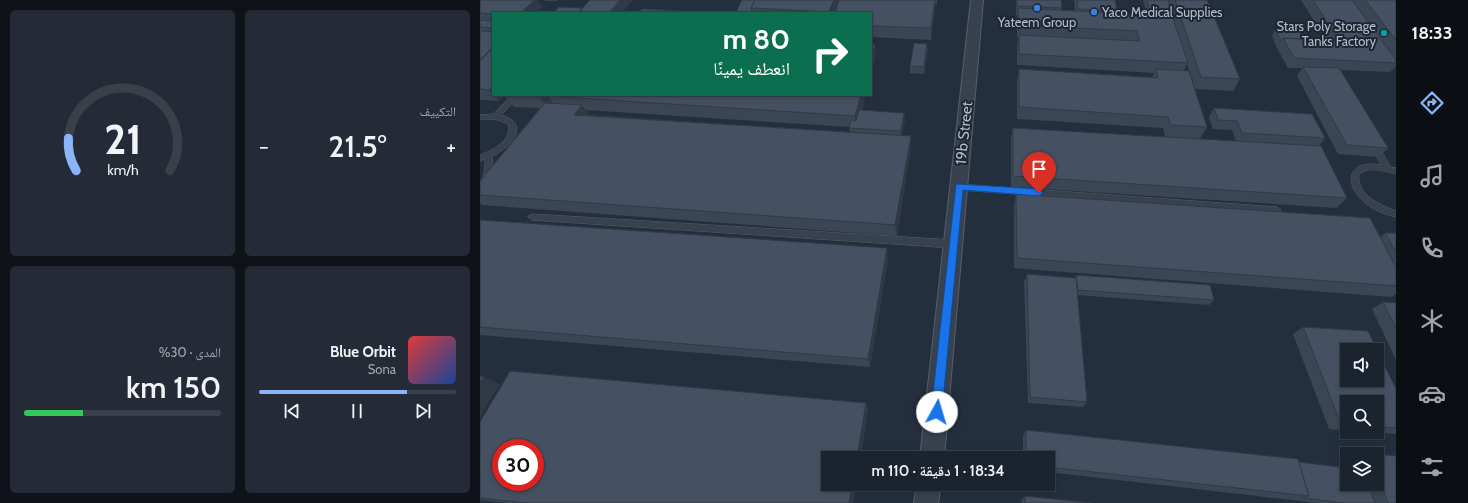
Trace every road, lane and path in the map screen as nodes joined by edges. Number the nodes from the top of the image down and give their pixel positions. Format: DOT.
graph roads {
  1 [pos="977,0"];
  2 [pos="515,96"];
  3 [pos="480,117"];
  4 [pos="495,117"];
  5 [pos="1369,136"];
  6 [pos="488,155"];
  7 [pos="480,158"];
  8 [pos="1387,168"];
  9 [pos="1396,171"];
  10 [pos="959,187"];
  11 [pos="480,193"];
  12 [pos="1277,210"];
  13 [pos="1396,214"];
  14 [pos="532,217"];
  15 [pos="953,244"];
  16 [pos="933,451"];
  17 [pos="929,491"];
  18 [pos="930,491"];
  19 [pos="926,503"];
  20 [pos="931,503"];
  1 -- 10 [label="street, 19b Street"];
  2 -- 4 [label="lane"];
  3 -- 4 [label="lane"];
  4 -- 6 [label="lane"];
  5 -- 8 [label="lane"];
  6 -- 7 [label="lane"];
  6 -- 11 [label="lane"];
  8 -- 9 [label="lane"];
  8 -- 13 [label="lane"];
  10 -- 12 [label="lane"];
  10 -- 15 [label="street, 19b Street"];
  14 -- 15 [label="lane"];
  15 -- 16 [label="street, 19b Street"];
  17 -- 19 [label="street"];
  18 -- 20 [label="street"];
}
